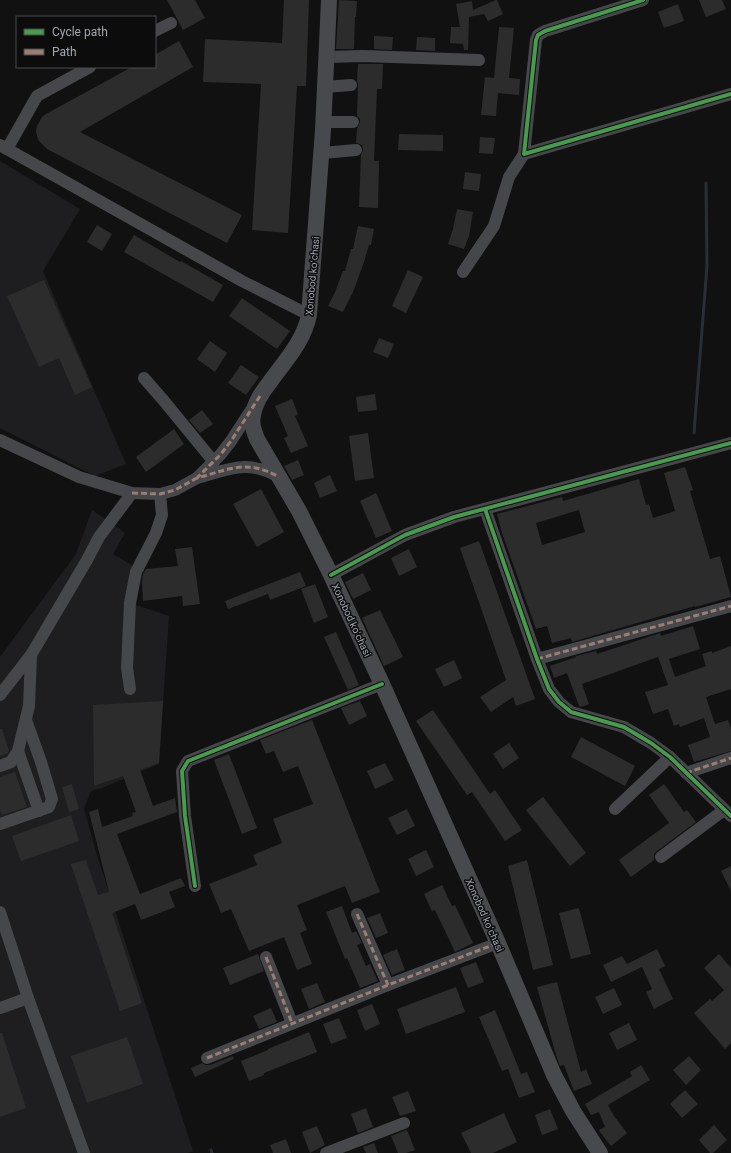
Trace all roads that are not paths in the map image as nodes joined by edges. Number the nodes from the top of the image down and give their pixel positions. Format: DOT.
graph roads {
  1 [pos="329,0"];
  2 [pos="643,0"];
  3 [pos="171,23"];
  4 [pos="156,31"];
  5 [pos="327,57"];
  6 [pos="479,60"];
  7 [pos="88,68"];
  8 [pos="351,85"];
  9 [pos="325,87"];
  10 [pos="731,94"];
  11 [pos="324,122"];
  12 [pos="353,122"];
  13 [pos="3,147"];
  14 [pos="356,150"];
  15 [pos="322,153"];
  16 [pos="524,154"];
  17 [pos="464,272"];
  18 [pos="309,316"];
  19 [pos="144,378"];
  20 [pos="260,396"];
  21 [pos="0,440"];
  22 [pos="731,443"];
  23 [pos="214,462"];
  24 [pos="279,477"];
  25 [pos="197,478"];
  26 [pos="132,493"];
  27 [pos="160,494"];
  28 [pos="485,509"];
  29 [pos="331,575"];
  30 [pos="731,606"];
  31 [pos="31,655"];
  32 [pos="537,659"];
  33 [pos="382,684"];
  34 [pos="130,689"];
  35 [pos="0,695"];
  36 [pos="26,720"];
  37 [pos="18,751"];
  38 [pos="670,757"];
  39 [pos="731,758"];
  40 [pos="0,766"];
  41 [pos="686,773"];
  42 [pos="615,809"];
  43 [pos="39,811"];
  44 [pos="727,813"];
  45 [pos="0,824"];
  46 [pos="661,857"];
  47 [pos="195,886"];
  48 [pos="0,912"];
  49 [pos="357,914"];
  50 [pos="498,943"];
  51 [pos="266,957"];
  52 [pos="388,985"];
  53 [pos="28,998"];
  54 [pos="0,1008"];
  55 [pos="292,1023"];
  56 [pos="207,1058"];
  57 [pos="404,1123"];
  58 [pos="84,1153"];
  59 [pos="326,1153"];
  60 [pos="600,1153"];
  1 -- 5 [label="main road, Xonobod koʻchasi"];
  2 -- 16 [label="street"];
  3 -- 4 [label="street"];
  5 -- 6 [label="street"];
  5 -- 9 [label="main road, Xonobod koʻchasi"];
  7 -- 13 [label="street"];
  8 -- 9 [label="street"];
  9 -- 11 [label="main road, Xonobod koʻchasi"];
  10 -- 16 [label="street"];
  11 -- 12 [label="street"];
  11 -- 15 [label="main road, Xonobod koʻchasi"];
  13 -- 18 [label="street"];
  14 -- 15 [label="street"];
  15 -- 18 [label="main road, Xonobod koʻchasi"];
  16 -- 17 [label="street"];
  18 -- 20 [label="main road, Xonobod koʻchasi"];
  19 -- 23 [label="street"];
  20 -- 23 [label="street"];
  20 -- 24 [label="main road, Xonobod koʻchasi"];
  21 -- 26 [label="street"];
  22 -- 28 [label="street"];
  23 -- 25 [label="street"];
  24 -- 25 [label="street"];
  24 -- 29 [label="main road, Xonobod koʻchasi"];
  25 -- 27 [label="street"];
  26 -- 27 [label="street"];
  26 -- 31 [label="street"];
  27 -- 34 [label="street"];
  28 -- 29 [label="street"];
  28 -- 32 [label="street"];
  29 -- 33 [label="main road, Xonobod koʻchasi"];
  30 -- 32 [label="street"];
  31 -- 35 [label="street"];
  31 -- 36 [label="street"];
  32 -- 38 [label="street"];
  33 -- 47 [label="street"];
  33 -- 50 [label="main road, Xonobod koʻchasi"];
  36 -- 37 [label="street"];
  36 -- 43 [label="street"];
  37 -- 40 [label="street"];
  37 -- 43 [label="street"];
  38 -- 41 [label="street"];
  38 -- 42 [label="street"];
  39 -- 41 [label="street"];
  41 -- 44 [label="street"];
  43 -- 45 [label="street"];
  44 -- 46 [label="street"];
  48 -- 53 [label="street"];
  49 -- 52 [label="street"];
  50 -- 52 [label="street"];
  50 -- 60 [label="main road, Xonobod koʻchasi"];
  51 -- 55 [label="street"];
  52 -- 55 [label="street"];
  53 -- 54 [label="street"];
  53 -- 58 [label="street"];
  55 -- 56 [label="street"];
  57 -- 59 [label="street"];
}
